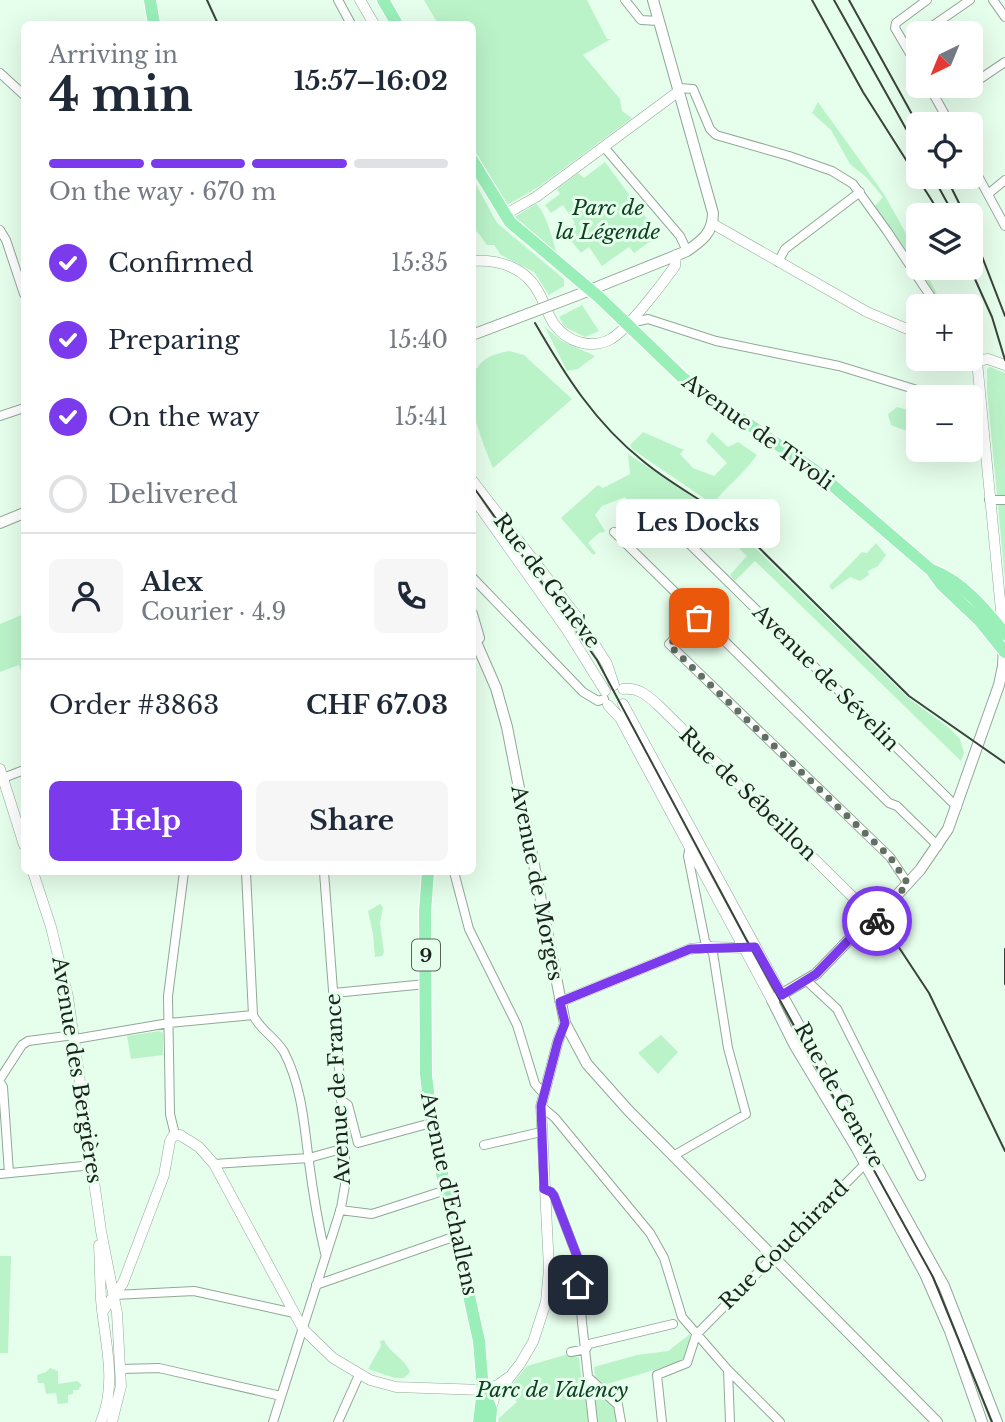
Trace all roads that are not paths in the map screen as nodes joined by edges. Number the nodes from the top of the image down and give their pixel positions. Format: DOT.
graph roads {
  1 [pos="150,0"];
  2 [pos="338,0"];
  3 [pos="360,0"];
  4 [pos="383,0"];
  5 [pos="625,0"];
  6 [pos="653,0"];
  7 [pos="928,0"];
  8 [pos="970,0"];
  9 [pos="993,0"];
  10 [pos="1005,17"];
  11 [pos="153,21"];
  12 [pos="349,21"];
  13 [pos="372,21"];
  14 [pos="395,21"];
  15 [pos="659,21"];
  16 [pos="940,21"];
  17 [pos="906,46"];
  18 [pos="1005,62"];
  19 [pos="0,73"];
  20 [pos="984,76"];
  21 [pos="678,89"];
  22 [pos="21,92"];
  23 [pos="604,147"];
  24 [pos="476,167"];
  25 [pos="1005,180"];
  26 [pos="983,185"];
  27 [pos="860,192"];
  28 [pos="988,194"];
  29 [pos="504,215"];
  30 [pos="713,224"];
  31 [pos="1005,226"];
  32 [pos="0,230"];
  33 [pos="682,253"];
  34 [pos="476,259"];
  35 [pos="778,262"];
  36 [pos="21,285"];
  37 [pos="589,289"];
  38 [pos="929,294"];
  39 [pos="627,324"];
  40 [pos="906,328"];
  41 [pos="476,333"];
  42 [pos="983,360"];
  43 [pos="1005,365"];
  44 [pos="906,386"];
  45 [pos="21,409"];
  46 [pos="0,416"];
  47 [pos="983,439"];
  48 [pos="476,485"];
  49 [pos="997,500"];
  50 [pos="476,502"];
  51 [pos="21,514"];
  52 [pos="664,519"];
  53 [pos="0,523"];
  54 [pos="614,532"];
  55 [pos="932,570"];
  56 [pos="476,581"];
  57 [pos="998,598"];
  58 [pos="981,605"];
  59 [pos="697,616"];
  60 [pos="476,629"];
  61 [pos="1004,632"];
  62 [pos="476,641"];
  63 [pos="476,646"];
  64 [pos="1005,652"];
  65 [pos="484,658"];
  66 [pos="611,694"];
  67 [pos="21,771"];
  68 [pos="1,774"];
  69 [pos="957,807"];
  70 [pos="21,836"];
  71 [pos="690,846"];
  72 [pos="938,846"];
  73 [pos="34,875"];
  74 [pos="184,875"];
  75 [pos="246,875"];
  76 [pos="324,875"];
  77 [pos="428,875"];
  78 [pos="455,875"];
  79 [pos="908,884"];
  80 [pos="871,914"];
  81 [pos="709,947"];
  82 [pos="750,948"];
  83 [pos="807,981"];
  84 [pos="426,984"];
  85 [pos="334,993"];
  86 [pos="777,998"];
  87 [pos="560,1002"];
  88 [pos="253,1015"];
  89 [pos="169,1023"];
  90 [pos="565,1023"];
  91 [pos="75,1037"];
  92 [pos="0,1081"];
  93 [pos="543,1093"];
  94 [pos="341,1100"];
  95 [pos="541,1106"];
  96 [pos="431,1123"];
  97 [pos="541,1132"];
  98 [pos="175,1135"];
  99 [pos="484,1145"];
  100 [pos="345,1148"];
  101 [pos="673,1156"];
  102 [pos="309,1158"];
  103 [pos="868,1160"];
  104 [pos="214,1164"];
  105 [pos="93,1165"];
  106 [pos="5,1174"];
  107 [pos="921,1176"];
  108 [pos="544,1189"];
  109 [pos="446,1190"];
  110 [pos="340,1210"];
  111 [pos="101,1231"];
  112 [pos="456,1236"];
  113 [pos="100,1255"];
  114 [pos="326,1256"];
  115 [pos="771,1256"];
  116 [pos="316,1285"];
  117 [pos="114,1295"];
  118 [pos="103,1311"];
  119 [pos="294,1313"];
  120 [pos="673,1324"];
  121 [pos="303,1329"];
  122 [pos="696,1335"];
  123 [pos="586,1349"];
  124 [pos="571,1352"];
  125 [pos="121,1369"];
  126 [pos="728,1370"];
  127 [pos="359,1375"];
  128 [pos="509,1377"];
  129 [pos="590,1379"];
  130 [pos="483,1390"];
  131 [pos="281,1396"];
  132 [pos="490,1415"];
  133 [pos="101,1422"];
  134 [pos="113,1422"];
  135 [pos="273,1422"];
  136 [pos="338,1422"];
  137 [pos="479,1422"];
  138 [pos="593,1422"];
  139 [pos="621,1422"];
  140 [pos="662,1422"];
  141 [pos="730,1422"];
  142 [pos="780,1422"];
  143 [pos="937,1422"];
  144 [pos="982,1422"];
  145 [pos="997,1422"];
  1 -- 11 [label="main road"];
  2 -- 12 [label="street"];
  3 -- 13 [label="street"];
  4 -- 14 [label="main road"];
  5 -- 15 [label="street"];
  6 -- 15 [label="main road"];
  7 -- 17 [label="street"];
  8 -- 16 [label="street"];
  9 -- 10 [label="street"];
  15 -- 21 [label="main road"];
  18 -- 20 [label="street"];
  19 -- 22 [label="street"];
  21 -- 23 [label="street"];
  21 -- 27 [label="street"];
  21 -- 30 [label="main road"];
  23 -- 29 [label="street"];
  23 -- 33 [label="street"];
  24 -- 29 [label="main road, Avenue de Tivoli"];
  25 -- 28 [label="street"];
  26 -- 28 [label="street"];
  27 -- 35 [label="street"];
  27 -- 38 [label="street"];
  28 -- 31 [label="street"];
  29 -- 37 [label="main road, Avenue de Tivoli"];
  30 -- 33 [label="main road"];
  30 -- 35 [label="street"];
  32 -- 36 [label="street"];
  33 -- 37 [label="main road"];
  33 -- 39 [label="street"];
  34 -- 39 [label="street"];
  35 -- 40 [label="street"];
  37 -- 39 [label="main road, Avenue de Tivoli"];
  37 -- 41 [label="main road, bridge"];
  39 -- 44 [label="street"];
  39 -- 55 [label="main road, Avenue de Tivoli"];
  42 -- 43 [label="street"];
  45 -- 46 [label="street"];
  47 -- 49 [label="street"];
  48 -- 66 [label="street, Rue de Genève"];
  49 -- 57 [label="street"];
  50 -- 66 [label="street, Rue de Genève"];
  51 -- 53 [label="main road"];
  52 -- 69 [label="street, Avenue de Sévelin"];
  54 -- 59 [label="street, Avenue de Sévelin"];
  55 -- 58 [label="main road, Avenue de Tivoli"];
  55 -- 64 [label="main road, Avenue de Tivoli"];
  56 -- 66 [label="street"];
  57 -- 58 [label="street"];
  57 -- 61 [label="street"];
  58 -- 61 [label="main road, Avenue de Tivoli"];
  59 -- 72 [label="street, Avenue de Sévelin"];
  59 -- 79 [label="street"];
  60 -- 65 [label="main road, Avenue de Morges"];
  61 -- 64 [label="main road"];
  62 -- 65 [label="main road, Avenue de Morges"];
  63 -- 65 [label="main road, Avenue de Morges"];
  64 -- 69 [label="main road"];
  65 -- 87 [label="main road, Avenue de Morges"];
  66 -- 71 [label="street, Rue de Genève"];
  66 -- 80 [label="street, Rue de Sébeillon"];
  66 -- 82 [label="street, Rue de Genève"];
  67 -- 68 [label="street"];
  68 -- 70 [label="street"];
  69 -- 72 [label="main road"];
  71 -- 81 [label="street"];
  71 -- 82 [label="street, Rue de Genève"];
  72 -- 79 [label="main road"];
  73 -- 91 [label="street, Avenue des Bergières"];
  74 -- 89 [label="street"];
  75 -- 88 [label="street"];
  76 -- 85 [label="street, Avenue de France"];
  77 -- 84 [label="main road, Avenue d'Echallens / 9"];
  78 -- 93 [label="street"];
  79 -- 80 [label="main road"];
  80 -- 83 [label="main road"];
  81 -- 82 [label="street"];
  81 -- 87 [label="street"];
  81 -- 101 [label="street"];
  82 -- 86 [label="street, Rue de Genève"];
  83 -- 86 [label="main road"];
  83 -- 107 [label="street"];
  84 -- 85 [label="street"];
  84 -- 96 [label="main road, Avenue d'Echallens / 9"];
  85 -- 94 [label="street, Avenue de France"];
  86 -- 103 [label="main road, Rue de Genève"];
  86 -- 103 [label="main road, Rue de Genève"];
  87 -- 90 [label="main road, Avenue de Morges"];
  88 -- 89 [label="street"];
  88 -- 102 [label="street"];
  89 -- 91 [label="street"];
  89 -- 98 [label="street"];
  90 -- 93 [label="street"];
  90 -- 101 [label="main road, Avenue de Morges"];
  91 -- 92 [label="street"];
  91 -- 105 [label="street, Avenue des Bergières"];
  92 -- 106 [label="street"];
  93 -- 95 [label="street"];
  94 -- 96 [label="street"];
  94 -- 100 [label="street, Avenue de France"];
  95 -- 97 [label="street"];
  95 -- 122 [label="street"];
  96 -- 109 [label="main road, Avenue d'Echallens / 9"];
  97 -- 99 [label="street"];
  97 -- 108 [label="street"];
  98 -- 104 [label="street"];
  98 -- 117 [label="street"];
  100 -- 102 [label="street"];
  100 -- 110 [label="street, Avenue de France"];
  101 -- 115 [label="main road, Avenue de Morges"];
  102 -- 104 [label="street"];
  102 -- 114 [label="street"];
  103 -- 115 [label="street, Rue Couchirard"];
  103 -- 144 [label="main road, Rue de Genève"];
  103 -- 145 [label="main road, Rue de Genève"];
  104 -- 119 [label="street"];
  105 -- 106 [label="street"];
  105 -- 111 [label="street, Avenue des Bergières"];
  108 -- 123 [label="street"];
  108 -- 128 [label="street"];
  109 -- 110 [label="street"];
  109 -- 112 [label="main road, Avenue d'Echallens / 9"];
  110 -- 114 [label="street, Avenue de France"];
  111 -- 113 [label="street, Avenue des Bergières"];
  111 -- 117 [label="street, Avenue des Bergières"];
  112 -- 116 [label="street"];
  112 -- 130 [label="main road, Avenue d'Echallens / 9"];
  113 -- 117 [label="street, Avenue des Bergières"];
  113 -- 118 [label="street, Avenue des Bergières"];
  114 -- 116 [label="street, Avenue de France"];
  115 -- 122 [label="street, Rue Couchirard"];
  115 -- 143 [label="main road, Avenue de Morges"];
  116 -- 121 [label="street, Avenue de France"];
  117 -- 118 [label="street"];
  117 -- 119 [label="street"];
  117 -- 125 [label="street, Avenue des Bergières"];
  118 -- 133 [label="street, Avenue des Bergières"];
  119 -- 121 [label="street"];
  120 -- 123 [label="street"];
  121 -- 127 [label="street"];
  121 -- 131 [label="street, Avenue de France"];
  122 -- 126 [label="street"];
  122 -- 140 [label="street, Rue Couchirard"];
  123 -- 124 [label="street"];
  123 -- 129 [label="street"];
  125 -- 131 [label="street"];
  125 -- 134 [label="street, Avenue des Bergières"];
  126 -- 141 [label="street"];
  126 -- 142 [label="street"];
  127 -- 130 [label="street"];
  127 -- 136 [label="street"];
  128 -- 130 [label="street"];
  128 -- 132 [label="street"];
  129 -- 138 [label="street"];
  129 -- 139 [label="street"];
  130 -- 132 [label="main road, Avenue d'Echallens / 9"];
  130 -- 137 [label="main road, Avenue d'Echallens / 9"];
  131 -- 135 [label="street, Avenue de France"];
}
